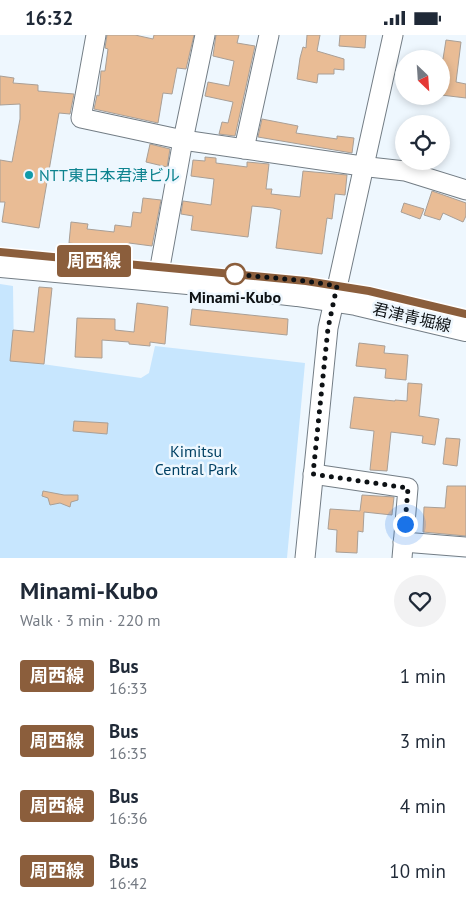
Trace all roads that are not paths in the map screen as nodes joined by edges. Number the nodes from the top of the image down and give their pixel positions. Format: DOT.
graph roads {
  1 [pos="96,35"];
  2 [pos="205,35"];
  3 [pos="269,35"];
  4 [pos="393,35"];
  5 [pos="183,140"];
  6 [pos="244,149"];
  7 [pos="364,166"];
  8 [pos="466,190"];
  9 [pos="0,252"];
  10 [pos="0,265"];
  11 [pos="160,267"];
  12 [pos="335,293"];
  13 [pos="466,314"];
  14 [pos="466,329"];
  15 [pos="313,474"];
  16 [pos="466,547"];
  17 [pos="402,550"];
  18 [pos="305,558"];
  1 -- 5 [label="street"];
  2 -- 5 [label="street"];
  3 -- 6 [label="street"];
  4 -- 7 [label="street"];
  5 -- 6 [label="street"];
  5 -- 11 [label="street"];
  6 -- 7 [label="street"];
  7 -- 8 [label="street"];
  7 -- 12 [label="street"];
  9 -- 11 [label="main road, 君津青堀線"];
  10 -- 12 [label="main road, 君津青堀線"];
  11 -- 12 [label="main road, 君津青堀線"];
  12 -- 13 [label="main road, 君津青堀線"];
  12 -- 14 [label="main road, 君津青堀線"];
  12 -- 15 [label="street"];
  15 -- 17 [label="street"];
  15 -- 18 [label="street"];
  16 -- 17 [label="street"];
}
